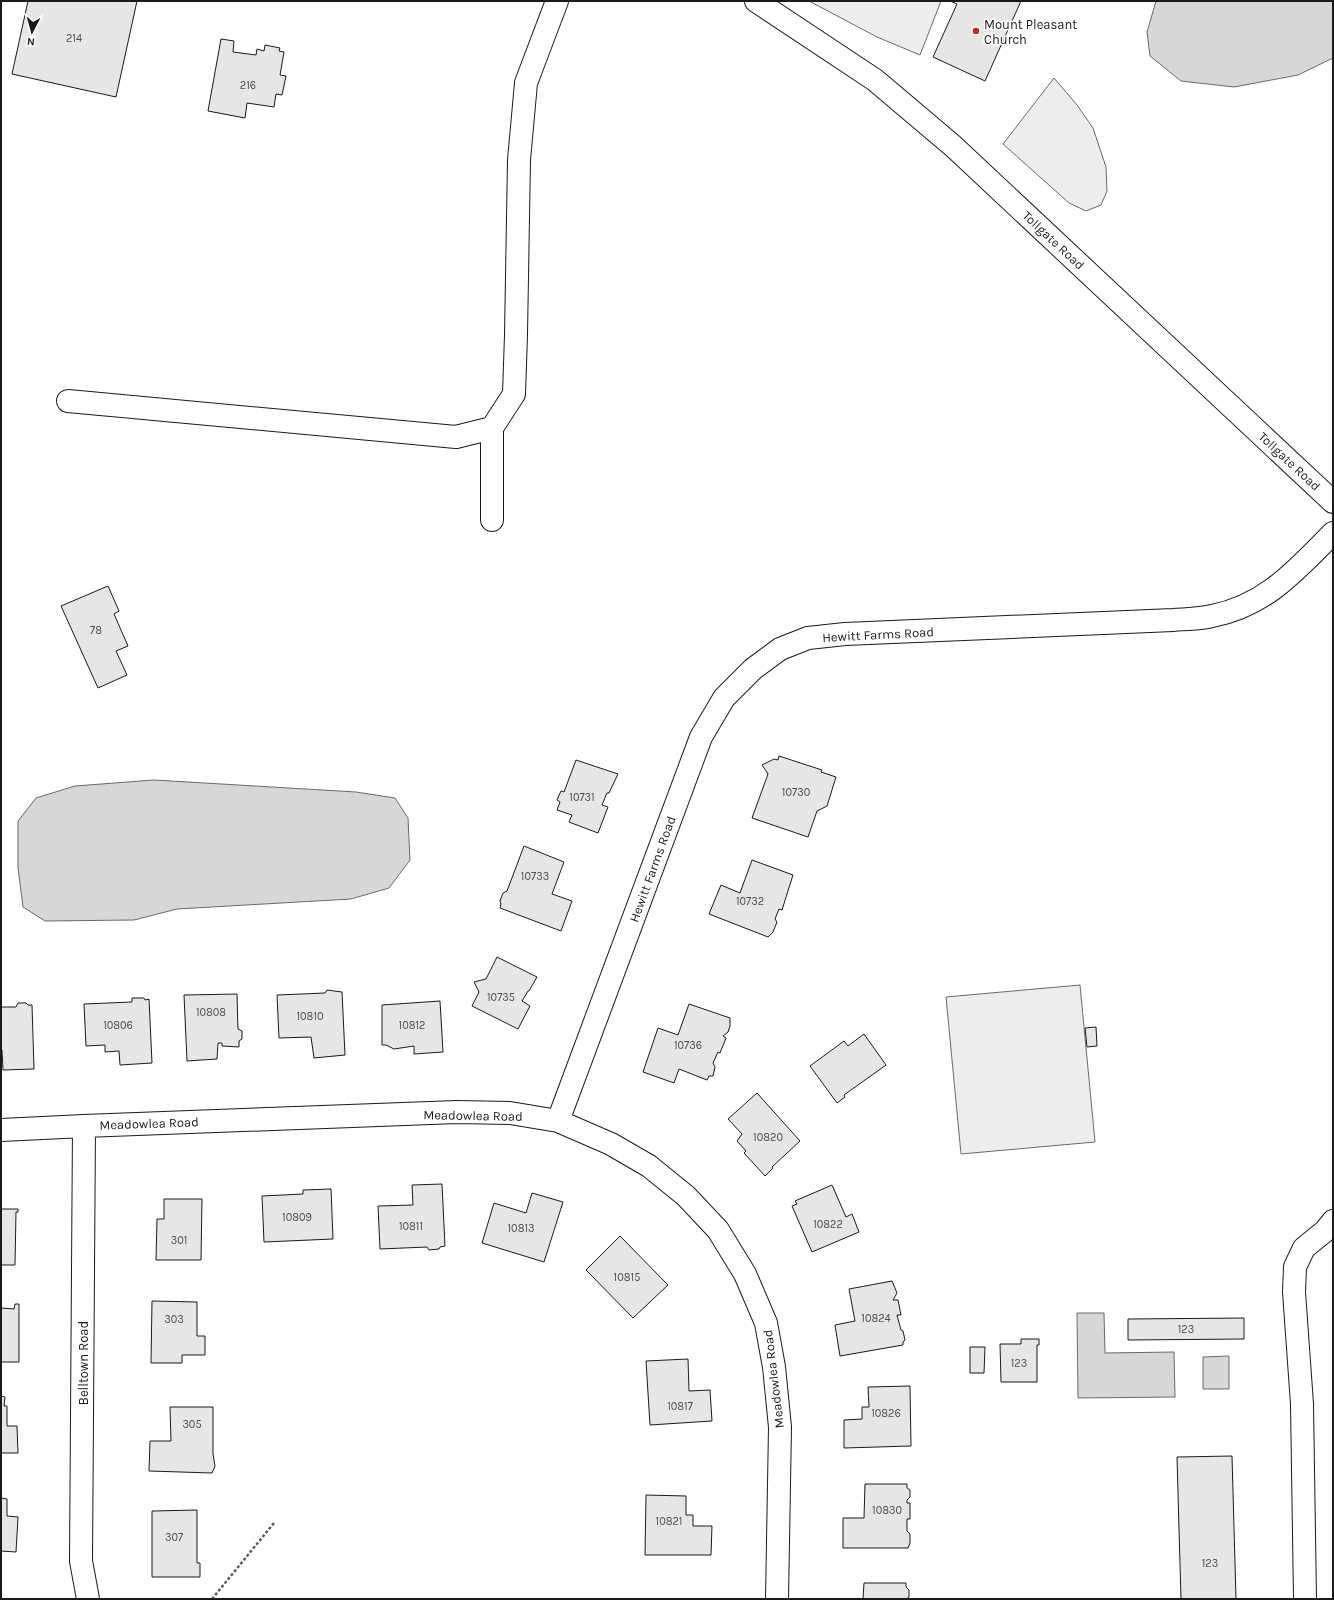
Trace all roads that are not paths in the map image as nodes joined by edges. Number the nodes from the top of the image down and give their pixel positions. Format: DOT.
graph roads {
  1 [pos="557,1"];
  2 [pos="756,1"];
  3 [pos="68,401"];
  4 [pos="492,428"];
  5 [pos="1333,502"];
  6 [pos="492,520"];
  7 [pos="1333,533"];
  8 [pos="558,1121"];
  9 [pos="84,1126"];
  10 [pos="1,1130"];
  11 [pos="1333,1221"];
  12 [pos="88,1599"];
  13 [pos="777,1599"];
  14 [pos="1305,1599"];
  1 -- 4 [label="street"];
  2 -- 5 [label="street, Tollgate Road"];
  3 -- 4 [label="street"];
  4 -- 6 [label="street"];
  7 -- 8 [label="street, Hewitt Farms Road"];
  8 -- 9 [label="street, Meadowlea Road"];
  8 -- 13 [label="street, Meadowlea Road"];
  9 -- 10 [label="street, Meadowlea Road"];
  9 -- 12 [label="street, Belltown Road"];
  11 -- 14 [label="street"];
}
